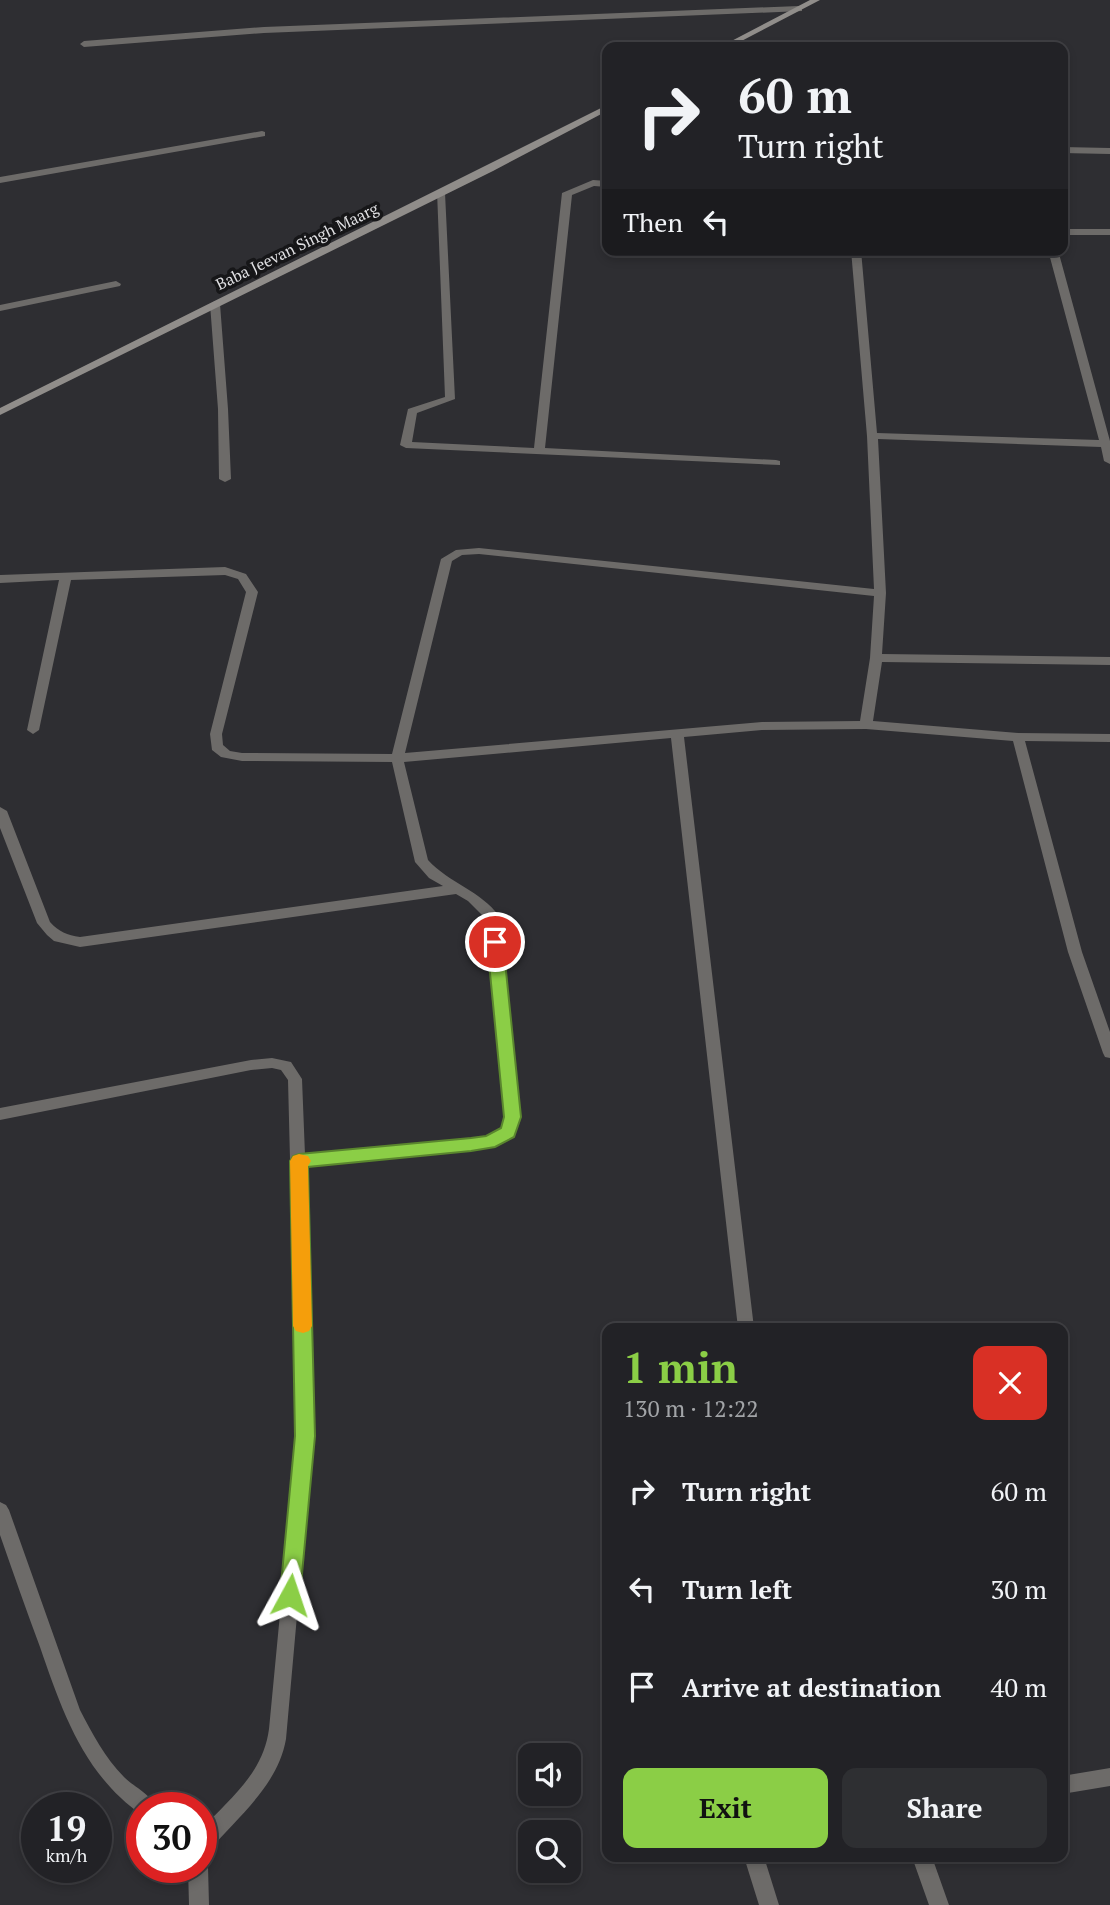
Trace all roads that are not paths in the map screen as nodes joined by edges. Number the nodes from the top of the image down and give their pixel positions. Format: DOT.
graph roads {
  1 [pos="816,0"];
  2 [pos="799,9"];
  3 [pos="734,42"];
  4 [pos="84,44"];
  5 [pos="602,111"];
  6 [pos="262,134"];
  7 [pos="1068,150"];
  8 [pos="1110,151"];
  9 [pos="0,180"];
  10 [pos="602,184"];
  11 [pos="440,193"];
  12 [pos="1068,232"];
  13 [pos="1110,232"];
  14 [pos="857,256"];
  15 [pos="1055,256"];
  16 [pos="116,284"];
  17 [pos="215,304"];
  18 [pos="0,308"];
  19 [pos="0,412"];
  20 [pos="872,436"];
  21 [pos="1108,444"];
  22 [pos="539,451"];
  23 [pos="1110,461"];
  24 [pos="776,463"];
  25 [pos="225,479"];
  26 [pos="66,577"];
  27 [pos="0,579"];
  28 [pos="880,593"];
  29 [pos="876,658"];
  30 [pos="1110,661"];
  31 [pos="866,725"];
  32 [pos="33,730"];
  33 [pos="677,733"];
  34 [pos="1018,737"];
  35 [pos="1110,738"];
  36 [pos="397,758"];
  37 [pos="0,811"];
  38 [pos="458,889"];
  39 [pos="1110,1053"];
  40 [pos="0,1114"];
  41 [pos="299,1161"];
  42 [pos="745,1323"];
  43 [pos="0,1510"];
  44 [pos="1110,1777"];
  45 [pos="1068,1784"];
  46 [pos="128,1792"];
  47 [pos="217,1825"];
  48 [pos="756,1862"];
  49 [pos="924,1862"];
  50 [pos="198,1883"];
  51 [pos="199,1905"];
  52 [pos="769,1905"];
  53 [pos="939,1905"];
  1 -- 2 [label="street"];
  2 -- 3 [label="street"];
  2 -- 4 [label="street"];
  5 -- 11 [label="street, Baba Jeevan Singh Maarg"];
  6 -- 9 [label="street"];
  7 -- 8 [label="street"];
  10 -- 22 [label="street"];
  11 -- 17 [label="street, Baba Jeevan Singh Maarg"];
  11 -- 22 [label="street"];
  12 -- 13 [label="street"];
  14 -- 20 [label="street"];
  15 -- 21 [label="street"];
  16 -- 18 [label="street"];
  17 -- 19 [label="street, Baba Jeevan Singh Maarg"];
  17 -- 25 [label="street"];
  20 -- 21 [label="street"];
  20 -- 28 [label="street"];
  21 -- 23 [label="street"];
  22 -- 24 [label="street"];
  26 -- 27 [label="street"];
  26 -- 32 [label="street"];
  26 -- 36 [label="street"];
  28 -- 29 [label="street"];
  28 -- 36 [label="street"];
  29 -- 30 [label="street"];
  29 -- 31 [label="street"];
  31 -- 33 [label="street"];
  31 -- 34 [label="street"];
  33 -- 36 [label="street"];
  33 -- 42 [label="street"];
  34 -- 35 [label="street"];
  34 -- 39 [label="street"];
  36 -- 38 [label="street"];
  37 -- 38 [label="street"];
  38 -- 41 [label="street"];
  40 -- 41 [label="street"];
  41 -- 47 [label="street"];
  43 -- 46 [label="street"];
  44 -- 45 [label="street"];
  48 -- 52 [label="street"];
  49 -- 53 [label="street"];
  50 -- 51 [label="street"];
}
